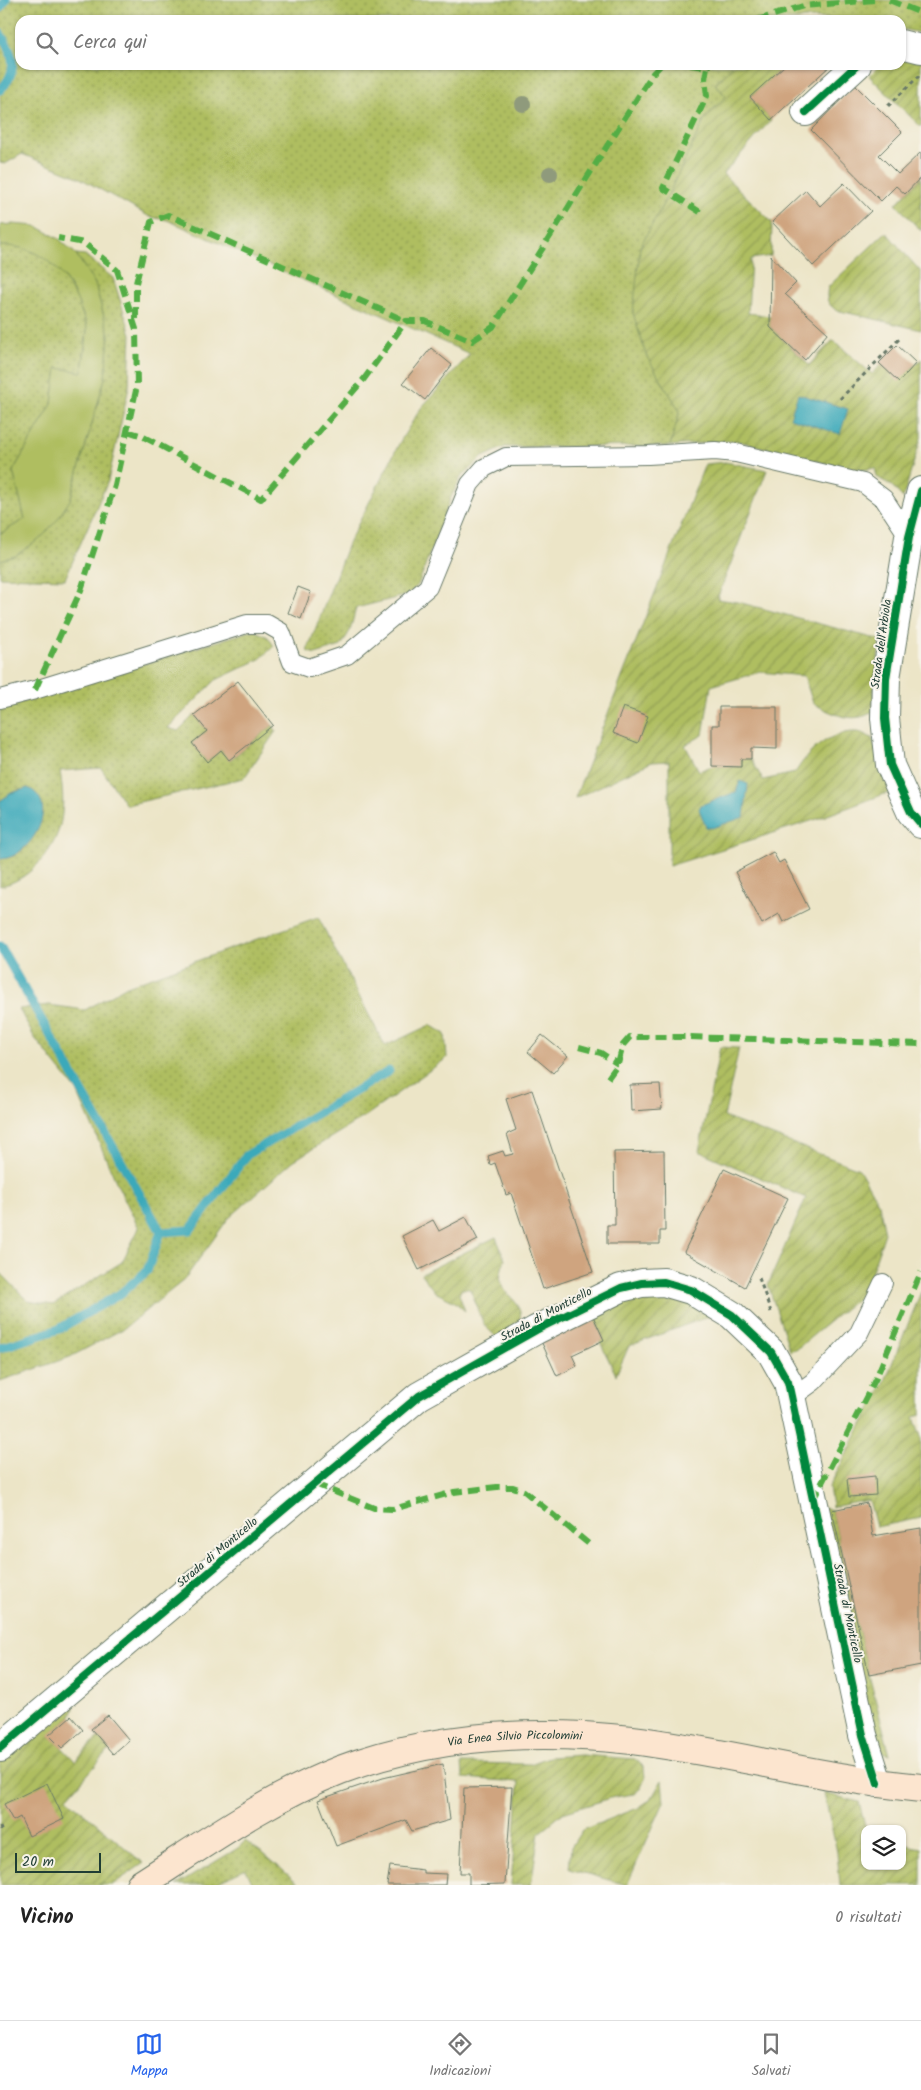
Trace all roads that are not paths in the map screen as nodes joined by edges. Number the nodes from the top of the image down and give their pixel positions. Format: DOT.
graph roads {
  1 [pos="906,44"];
  2 [pos="921,49"];
  3 [pos="852,70"];
  4 [pos="806,112"];
  5 [pos="921,492"];
  6 [pos="909,537"];
  7 [pos="0,699"];
  8 [pos="921,824"];
  9 [pos="884,1284"];
  10 [pos="791,1398"];
  11 [pos="0,1748"];
  12 [pos="878,1783"];
  13 [pos="921,1788"];
  14 [pos="140,1885"];
  1 -- 2 [label="street"];
  3 -- 4 [label="street"];
  5 -- 6 [label="street, Strada dell'Arbiola"];
  6 -- 7 [label="lane"];
  6 -- 8 [label="street, Strada dell'Arbiola"];
  9 -- 10 [label="lane"];
  10 -- 11 [label="street, Strada di Monticello"];
  10 -- 12 [label="street, Strada di Monticello"];
  12 -- 13 [label="main road, Via Enea Silvio Piccolomini"];
  12 -- 14 [label="main road, Via Enea Silvio Piccolomini"];
}
